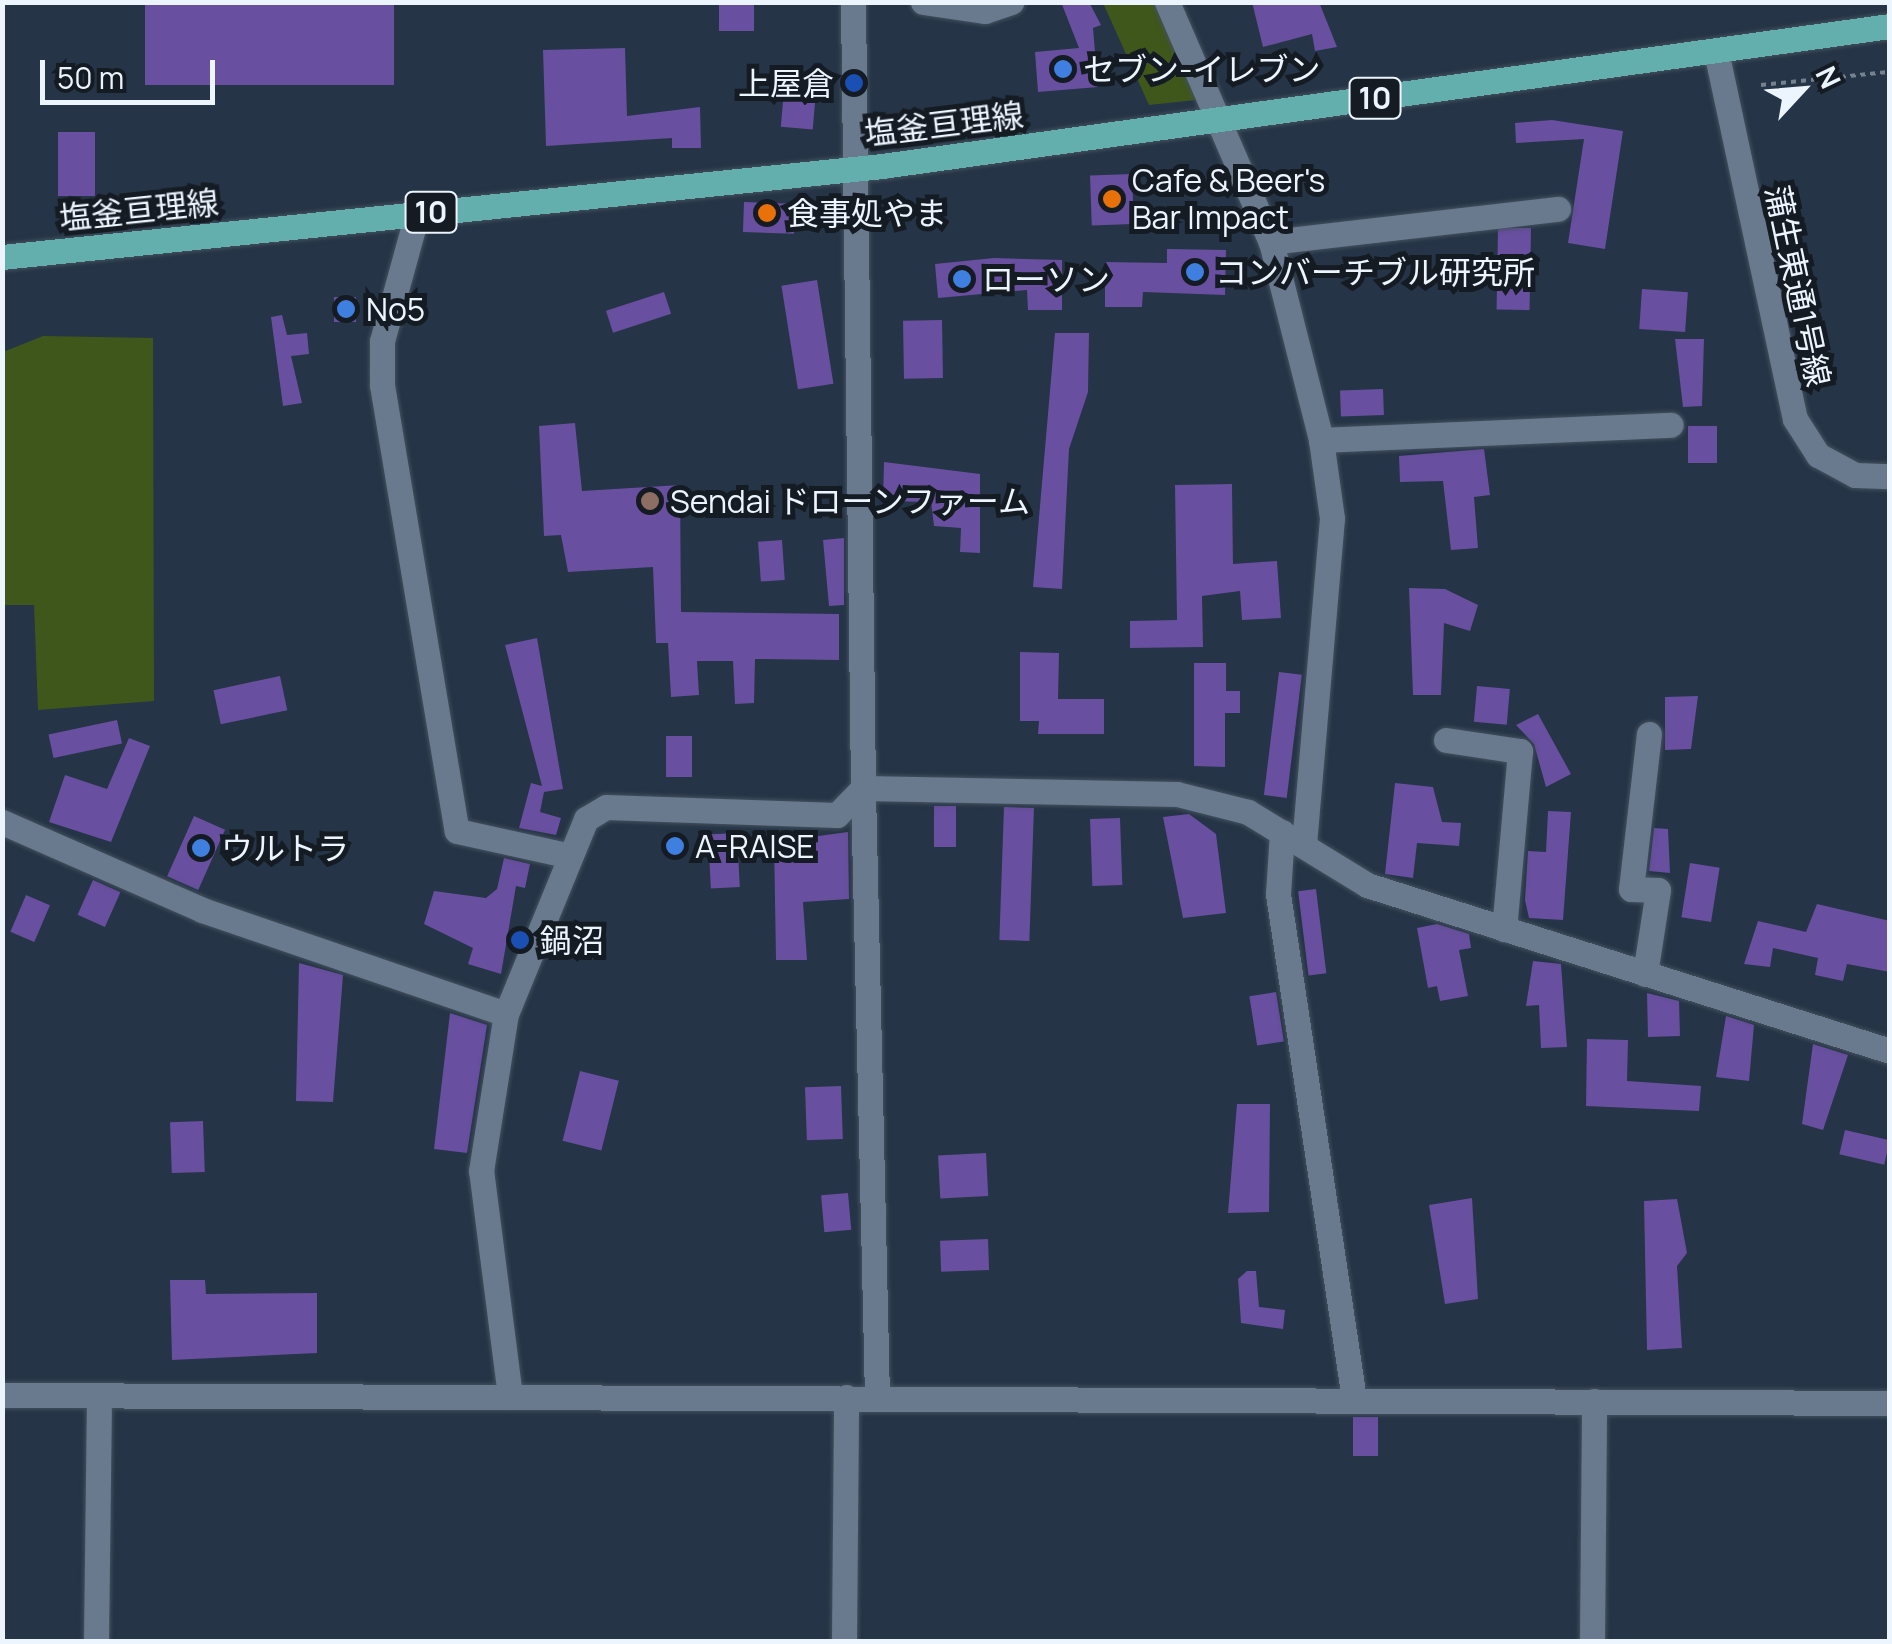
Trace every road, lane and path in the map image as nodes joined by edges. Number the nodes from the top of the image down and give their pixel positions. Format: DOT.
graph roads {
  1 [pos="854,2"];
  2 [pos="923,2"];
  3 [pos="1011,2"];
  4 [pos="1167,2"];
  5 [pos="984,7"];
  6 [pos="1890,26"];
  7 [pos="1716,50"];
  8 [pos="1890,72"];
  9 [pos="1761,85"];
  10 [pos="1216,120"];
  11 [pos="860,168"];
  12 [pos="1558,210"];
  13 [pos="417,214"];
  14 [pos="1272,242"];
  15 [pos="2,258"];
  16 [pos="1671,425"];
  17 [pos="1321,440"];
  18 [pos="1890,476"];
  19 [pos="1649,734"];
  20 [pos="1446,740"];
  21 [pos="864,788"];
  22 [pos="2,822"];
  23 [pos="1293,838"];
  24 [pos="566,856"];
  25 [pos="1504,929"];
  26 [pos="1645,974"];
  27 [pos="506,1014"];
  28 [pos="1890,1051"];
  29 [pos="2,1395"];
  30 [pos="99,1396"];
  31 [pos="510,1396"];
  32 [pos="878,1396"];
  33 [pos="846,1398"];
  34 [pos="1354,1399"];
  35 [pos="1594,1400"];
  36 [pos="1890,1403"];
  37 [pos="96,1642"];
  38 [pos="844,1642"];
  39 [pos="1592,1642"];
  1 -- 11 [label="street"];
  2 -- 5 [label="street"];
  3 -- 5 [label="street"];
  4 -- 10 [label="street"];
  6 -- 7 [label="main road, 塩釜亘理線 / 10"];
  7 -- 10 [label="main road, 塩釜亘理線 / 10"];
  7 -- 18 [label="street, 蒲生東通1号線"];
  8 -- 9 [label="path"];
  10 -- 11 [label="main road, 塩釜亘理線 / 10"];
  10 -- 14 [label="street"];
  11 -- 13 [label="main road, 塩釜亘理線 / 10"];
  11 -- 21 [label="street"];
  12 -- 14 [label="street"];
  13 -- 15 [label="main road, 塩釜亘理線 / 10"];
  13 -- 24 [label="street"];
  14 -- 17 [label="street"];
  16 -- 17 [label="street"];
  17 -- 23 [label="street"];
  19 -- 26 [label="street"];
  20 -- 25 [label="street"];
  21 -- 23 [label="street"];
  21 -- 24 [label="street"];
  21 -- 32 [label="street"];
  22 -- 27 [label="street"];
  23 -- 25 [label="street"];
  23 -- 34 [label="street"];
  24 -- 27 [label="street"];
  25 -- 26 [label="street"];
  26 -- 28 [label="street"];
  27 -- 31 [label="street"];
  29 -- 30 [label="street"];
  30 -- 31 [label="street"];
  30 -- 37 [label="street"];
  31 -- 33 [label="street"];
  32 -- 33 [label="street"];
  32 -- 34 [label="street"];
  33 -- 38 [label="street"];
  34 -- 35 [label="street"];
  35 -- 36 [label="street"];
  35 -- 39 [label="street"];
}
